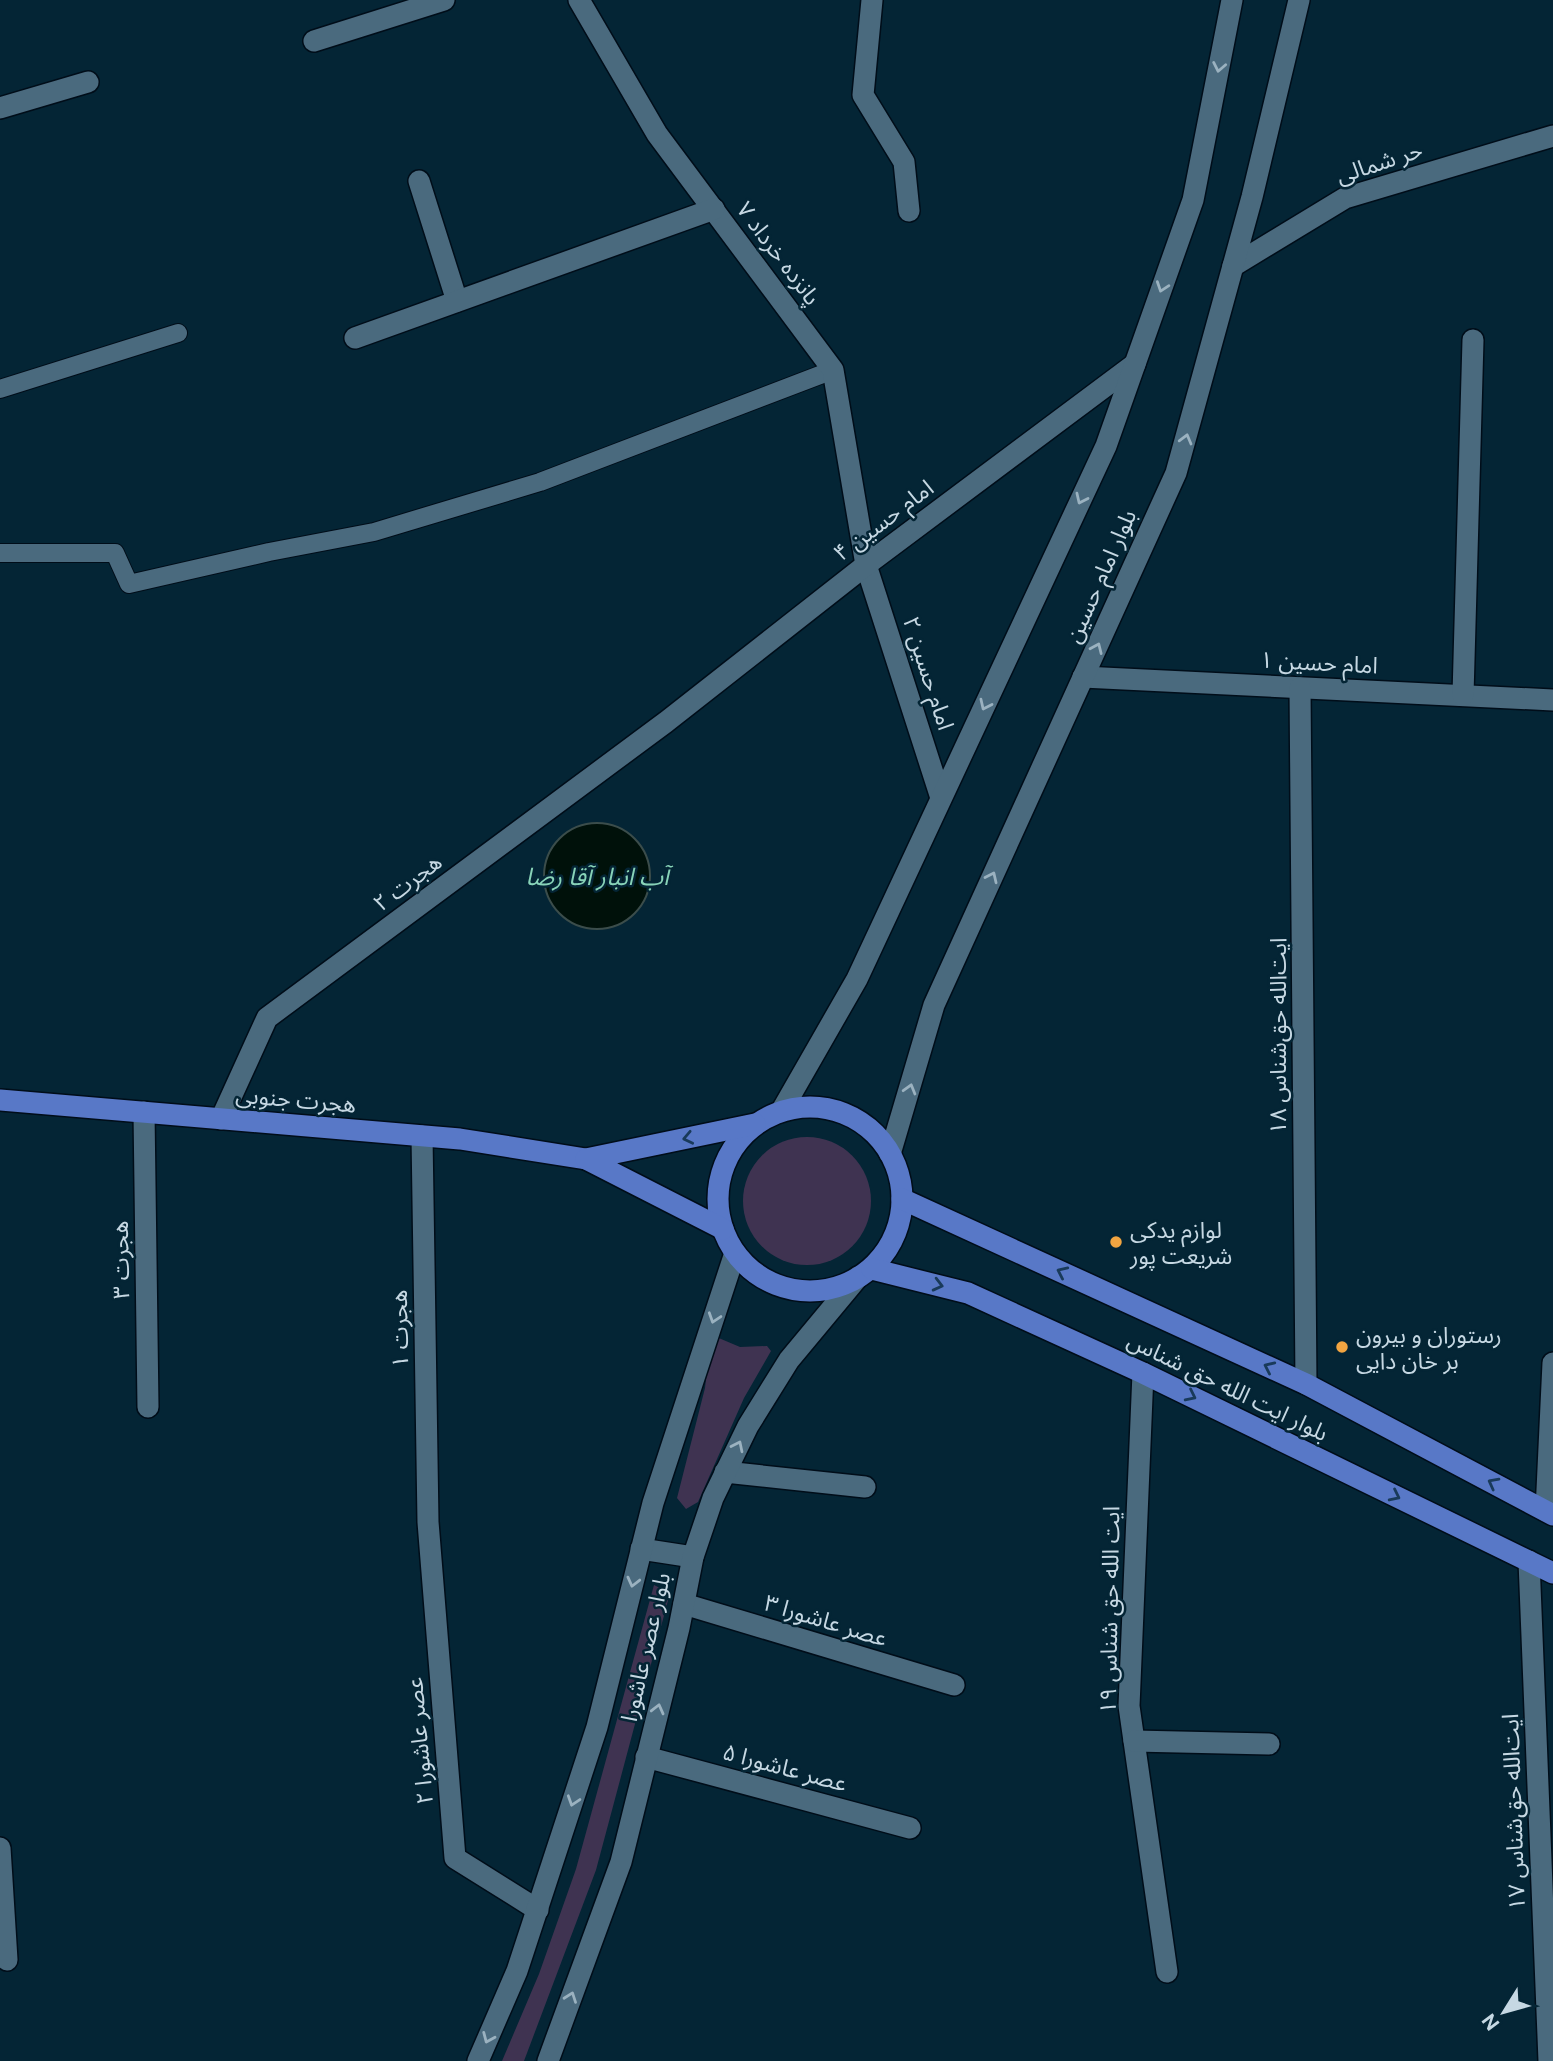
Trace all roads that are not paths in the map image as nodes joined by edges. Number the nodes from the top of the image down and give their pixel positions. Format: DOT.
graph roads {
  1 [pos="444,0"];
  2 [pos="579,0"];
  3 [pos="872,0"];
  4 [pos="1232,0"];
  5 [pos="1300,0"];
  6 [pos="314,41"];
  7 [pos="88,82"];
  8 [pos="0,108"];
  9 [pos="1553,135"];
  10 [pos="419,181"];
  11 [pos="714,209"];
  12 [pos="909,211"];
  13 [pos="1233,266"];
  14 [pos="457,301"];
  15 [pos="178,333"];
  16 [pos="355,338"];
  17 [pos="1473,340"];
  18 [pos="1135,364"];
  19 [pos="833,370"];
  20 [pos="0,389"];
  21 [pos="0,553"];
  22 [pos="866,565"];
  23 [pos="1083,677"];
  24 [pos="1300,688"];
  25 [pos="1463,695"];
  26 [pos="1553,700"];
  27 [pos="666,722"];
  28 [pos="941,798"];
  29 [pos="0,1100"];
  30 [pos="782,1110"];
  31 [pos="144,1112"];
  32 [pos="221,1119"];
  33 [pos="755,1124"];
  34 [pos="422,1136"];
  35 [pos="890,1154"];
  36 [pos="586,1159"];
  37 [pos="902,1199"];
  38 [pos="723,1228"];
  39 [pos="735,1253"];
  40 [pos="865,1273"];
  41 [pos="1553,1363"];
  42 [pos="1143,1373"];
  43 [pos="1306,1384"];
  44 [pos="148,1407"];
  45 [pos="725,1472"];
  46 [pos="866,1487"];
  47 [pos="1550,1513"];
  48 [pos="428,1522"];
  49 [pos="642,1549"];
  50 [pos="693,1557"];
  51 [pos="1529,1561"];
  52 [pos="1553,1573"];
  53 [pos="684,1604"];
  54 [pos="954,1685"];
  55 [pos="1134,1741"];
  56 [pos="1269,1744"];
  57 [pos="646,1757"];
  58 [pos="910,1828"];
  59 [pos="0,1848"];
  60 [pos="538,1910"];
  61 [pos="7,1961"];
  62 [pos="1167,1972"];
  63 [pos="478,2061"];
  64 [pos="548,2061"];
  65 [pos="1549,2061"];
  1 -- 6 [label="street"];
  2 -- 11 [label="street, پانزده خرداد ۷"];
  3 -- 12 [label="street"];
  4 -- 18 [label="street, one-way"];
  5 -- 13 [label="street, بلوار امام حسین"];
  7 -- 8 [label="street"];
  9 -- 13 [label="street, حر شمالی"];
  10 -- 14 [label="street"];
  11 -- 14 [label="street"];
  11 -- 19 [label="street, پانزده خرداد ۷"];
  23 -- 13 [label="street, بلوار امام حسین, one-way"];
  14 -- 16 [label="street"];
  15 -- 20 [label="lane"];
  17 -- 25 [label="street"];
  18 -- 22 [label="street, امام حسین ۴"];
  18 -- 28 [label="street, one-way"];
  19 -- 21 [label="lane"];
  19 -- 22 [label="street, پانزده خرداد ۷"];
  22 -- 27 [label="street, امام حسین ۴"];
  22 -- 28 [label="street, امام حسین ۲"];
  23 -- 24 [label="street, امام حسین ۱"];
  35 -- 23 [label="street, بلوار امام حسین, one-way"];
  24 -- 25 [label="street, امام حسین ۱"];
  24 -- 43 [label="street, ایت‌الله حق‌شناس ۱۸"];
  25 -- 26 [label="street, امام حسین ۱"];
  27 -- 32 [label="street, هجرت ۲"];
  28 -- 30 [label="street"];
  29 -- 31 [label="main road, هجرت جنوبی"];
  30 -- 33 [label="main road"];
  30 -- 35 [label="main road"];
  31 -- 32 [label="main road, هجرت جنوبی"];
  31 -- 44 [label="street, هجرت ۳"];
  32 -- 34 [label="main road, هجرت جنوبی"];
  33 -- 36 [label="main road, هجرت جنوبی, one-way"];
  33 -- 38 [label="main road"];
  34 -- 36 [label="main road, هجرت جنوبی"];
  34 -- 48 [label="street, هجرت ۱"];
  35 -- 37 [label="main road"];
  36 -- 38 [label="main road, هجرت جنوبی"];
  37 -- 40 [label="main road"];
  43 -- 37 [label="main road, بلوار ایت الله حق شناس, one-way"];
  38 -- 39 [label="main road"];
  39 -- 40 [label="main road"];
  39 -- 49 [label="street, بلوار عصر عاشورا, one-way"];
  40 -- 42 [label="main road, بلوار ایت الله حق شناس, one-way"];
  45 -- 40 [label="street, بلوار عصر عاشورا, one-way"];
  41 -- 47 [label="street"];
  42 -- 51 [label="main road, بلوار ایت الله حق شناس, one-way"];
  42 -- 55 [label="street, ایت الله حق شناس ۱۹"];
  47 -- 43 [label="main road, بلوار ایت الله حق شناس, one-way"];
  45 -- 46 [label="street"];
  45 -- 50 [label="street, بلوار عصر عاشورا"];
  48 -- 60 [label="street, عصر عاشورا ۲"];
  49 -- 50 [label="street"];
  49 -- 60 [label="street, بلوار عصر عاشورا, one-way"];
  50 -- 53 [label="street, بلوار عصر عاشورا"];
  51 -- 52 [label="main road, بلوار ایت الله حق شناس"];
  51 -- 65 [label="street, ایت‌الله حق‌شناس ۱۷"];
  53 -- 54 [label="street, عصر عاشورا ۳"];
  57 -- 53 [label="street, بلوار عصر عاشورا, one-way"];
  55 -- 56 [label="street"];
  55 -- 62 [label="street, ایت الله حق شناس ۱۹"];
  57 -- 58 [label="street, عصر عاشورا ۵"];
  64 -- 57 [label="street, بلوار عصر عاشورا, one-way"];
  59 -- 61 [label="street"];
  60 -- 63 [label="street, بلوار عصر عاشورا, one-way"];
}
